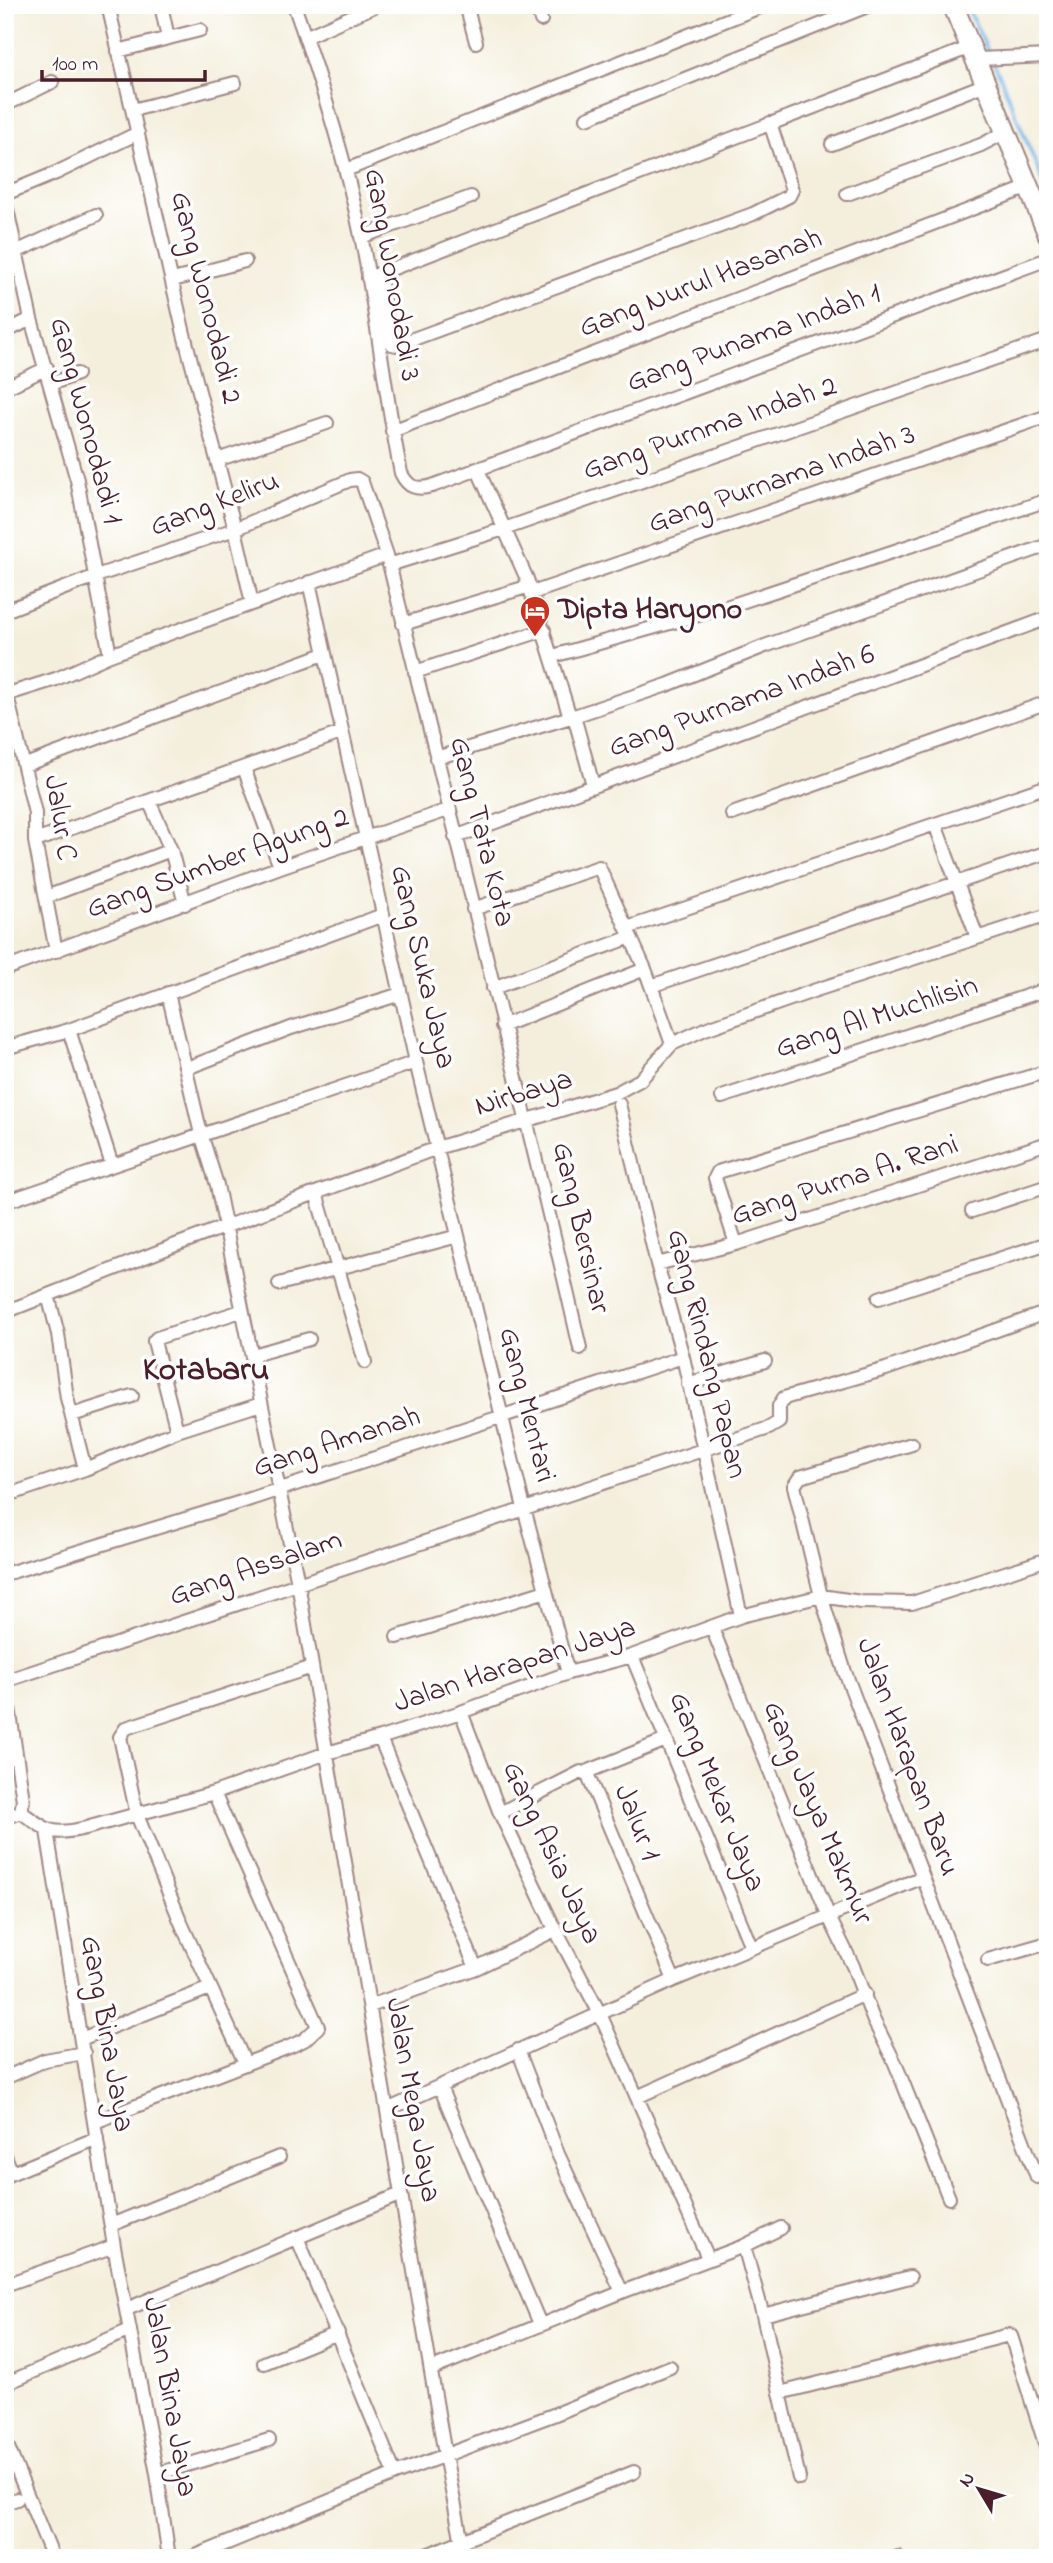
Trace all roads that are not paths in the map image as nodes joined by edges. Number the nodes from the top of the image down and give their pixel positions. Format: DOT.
graph roads {
  1 [pos="108,5"];
  2 [pos="160,5"];
  3 [pos="294,5"];
  4 [pos="377,5"];
  5 [pos="466,5"];
  6 [pos="536,5"];
  7 [pos="765,5"];
  8 [pos="870,5"];
  9 [pos="953,5"];
  10 [pos="541,20"];
  11 [pos="200,30"];
  12 [pos="305,37"];
  13 [pos="168,38"];
  14 [pos="476,42"];
  15 [pos="118,51"];
  16 [pos="982,56"];
  17 [pos="1048,56"];
  18 [pos="52,82"];
  19 [pos="235,83"];
  20 [pos="986,84"];
  21 [pos="5,105"];
  22 [pos="133,110"];
  23 [pos="587,118"];
  24 [pos="770,123"];
  25 [pos="1006,132"];
  26 [pos="138,133"];
  27 [pos="832,144"];
  28 [pos="346,170"];
  29 [pos="1029,187"];
  30 [pos="5,194"];
  31 [pos="847,194"];
  32 [pos="471,197"];
  33 [pos="5,200"];
  34 [pos="96,215"];
  35 [pos="1048,234"];
  36 [pos="361,237"];
  37 [pos="18,251"];
  38 [pos="1048,258"];
  39 [pos="245,261"];
  40 [pos="374,276"];
  41 [pos="173,280"];
  42 [pos="31,319"];
  43 [pos="5,332"];
  44 [pos="1048,340"];
  45 [pos="47,368"];
  46 [pos="78,374"];
  47 [pos="51,384"];
  48 [pos="5,388"];
  49 [pos="1048,416"];
  50 [pos="327,424"];
  51 [pos="393,431"];
  52 [pos="217,460"];
  53 [pos="477,468"];
  54 [pos="350,480"];
  55 [pos="1048,500"];
  56 [pos="235,528"];
  57 [pos="504,529"];
  58 [pos="1048,545"];
  59 [pos="388,560"];
  60 [pos="96,576"];
  61 [pos="309,582"];
  62 [pos="531,590"];
  63 [pos="252,603"];
  64 [pos="5,611"];
  65 [pos="1048,618"];
  66 [pos="403,624"];
  67 [pos="544,630"];
  68 [pos="324,654"];
  69 [pos="110,655"];
  70 [pos="552,656"];
  71 [pos="415,672"];
  72 [pos="6,692"];
  73 [pos="1048,702"];
  74 [pos="572,716"];
  75 [pos="341,733"];
  76 [pos="436,758"];
  77 [pos="24,765"];
  78 [pos="244,768"];
  79 [pos="593,785"];
  80 [pos="1048,786"];
  81 [pos="149,801"];
  82 [pos="448,810"];
  83 [pos="732,814"];
  84 [pos="935,824"];
  85 [pos="455,836"];
  86 [pos="365,839"];
  87 [pos="35,841"];
  88 [pos="170,850"];
  89 [pos="1048,852"];
  90 [pos="280,867"];
  91 [pos="958,883"];
  92 [pos="46,897"];
  93 [pos="185,904"];
  94 [pos="473,909"];
  95 [pos="383,915"];
  96 [pos="1048,915"];
  97 [pos="629,933"];
  98 [pos="977,937"];
  99 [pos="56,951"];
  100 [pos="5,969"];
  101 [pos="645,969"];
  102 [pos="651,986"];
  103 [pos="492,988"];
  104 [pos="1048,989"];
  105 [pos="168,993"];
  106 [pos="401,994"];
  107 [pos="502,1026"];
  108 [pos="69,1030"];
  109 [pos="672,1044"];
  110 [pos="5,1048"];
  111 [pos="416,1062"];
  112 [pos="187,1068"];
  113 [pos="1048,1071"];
  114 [pos="722,1097"];
  115 [pos="618,1099"];
  116 [pos="528,1120"];
  117 [pos="201,1134"];
  118 [pos="1048,1143"];
  119 [pos="437,1148"];
  120 [pos="112,1165"];
  121 [pos="1048,1186"];
  122 [pos="316,1193"];
  123 [pos="5,1202"];
  124 [pos="972,1211"];
  125 [pos="225,1227"];
  126 [pos="458,1236"];
  127 [pos="1048,1243"];
  128 [pos="736,1244"];
  129 [pos="657,1264"];
  130 [pos="337,1268"];
  131 [pos="279,1284"];
  132 [pos="48,1295"];
  133 [pos="879,1298"];
  134 [pos="241,1311"];
  135 [pos="5,1312"];
  136 [pos="1048,1312"];
  137 [pos="309,1339"];
  138 [pos="580,1348"];
  139 [pos="253,1354"];
  140 [pos="683,1357"];
  141 [pos="765,1361"];
  142 [pos="365,1362"];
  143 [pos="688,1384"];
  144 [pos="132,1396"];
  145 [pos="261,1404"];
  146 [pos="72,1415"];
  147 [pos="503,1417"];
  148 [pos="177,1431"];
  149 [pos="912,1444"];
  150 [pos="703,1449"];
  151 [pos="85,1469"];
  152 [pos="277,1490"];
  153 [pos="5,1496"];
  154 [pos="524,1508"];
  155 [pos="1048,1559"];
  156 [pos="5,1574"];
  157 [pos="298,1583"];
  158 [pos="546,1591"];
  159 [pos="821,1596"];
  160 [pos="741,1616"];
  161 [pos="712,1628"];
  162 [pos="397,1637"];
  163 [pos="632,1656"];
  164 [pos="312,1667"];
  165 [pos="568,1674"];
  166 [pos="5,1681"];
  167 [pos="460,1712"];
  168 [pos="380,1738"];
  169 [pos="666,1740"];
  170 [pos="327,1753"];
  171 [pos="584,1773"];
  172 [pos="214,1793"];
  173 [pos="21,1812"];
  174 [pos="500,1813"];
  175 [pos="136,1815"];
  176 [pos="5,1818"];
  177 [pos="47,1831"];
  178 [pos="923,1877"];
  179 [pos="829,1917"];
  180 [pos="555,1930"];
  181 [pos="1048,1943"];
  182 [pos="751,1947"];
  183 [pos="988,1960"];
  184 [pos="477,1968"];
  185 [pos="674,1980"];
  186 [pos="210,1988"];
  187 [pos="864,1994"];
  188 [pos="370,2006"];
  189 [pos="600,2014"];
  190 [pos="81,2039"];
  191 [pos="518,2050"];
  192 [pos="84,2053"];
  193 [pos="245,2063"];
  194 [pos="5,2078"];
  195 [pos="440,2087"];
  196 [pos="637,2097"];
  197 [pos="387,2110"];
  198 [pos="95,2122"];
  199 [pos="97,2138"];
  200 [pos="5,2156"];
  201 [pos="279,2157"];
  202 [pos="9,2174"];
  203 [pos="1037,2177"];
  204 [pos="401,2194"];
  205 [pos="949,2198"];
  206 [pos="111,2225"];
  207 [pos="781,2228"];
  208 [pos="297,2237"];
  209 [pos="114,2246"];
  210 [pos="744,2246"];
  211 [pos="708,2258"];
  212 [pos="910,2277"];
  213 [pos="5,2285"];
  214 [pos="622,2292"];
  215 [pos="127,2309"];
  216 [pos="764,2315"];
  217 [pos="540,2324"];
  218 [pos="130,2330"];
  219 [pos="338,2333"];
  220 [pos="264,2363"];
  221 [pos="670,2367"];
  222 [pos="432,2369"];
  223 [pos="5,2384"];
  224 [pos="780,2393"];
  225 [pos="269,2440"];
  226 [pos="6,2443"];
  227 [pos="1048,2453"];
  228 [pos="445,2455"];
  229 [pos="634,2472"];
  230 [pos="157,2474"];
  231 [pos="394,2474"];
  232 [pos="799,2478"];
  233 [pos="463,2542"];
  234 [pos="53,2558"];
  235 [pos="169,2558"];
  236 [pos="191,2558"];
  237 [pos="419,2558"];
  238 [pos="465,2558"];
  1 -- 15 [label="street, Gang Wonodadi 2"];
  2 -- 13 [label="street"];
  3 -- 12 [label="street, Gang Wonodadi 3"];
  4 -- 12 [label="street"];
  5 -- 14 [label="street"];
  6 -- 10 [label="street"];
  7 -- 28 [label="street"];
  8 -- 23 [label="street"];
  9 -- 16 [label="street"];
  11 -- 13 [label="street"];
  12 -- 28 [label="street, Gang Wonodadi 3"];
  13 -- 15 [label="street"];
  15 -- 22 [label="street, Gang Wonodadi 2"];
  16 -- 17 [label="street"];
  16 -- 20 [label="street"];
  16 -- 24 [label="street"];
  18 -- 21 [label="street"];
  19 -- 22 [label="street"];
  20 -- 25 [label="street"];
  20 -- 27 [label="street"];
  22 -- 26 [label="street, Gang Wonodadi 2"];
  24 -- 40 [label="street"];
  24 -- 40 [label="street"];
  25 -- 29 [label="street"];
  25 -- 31 [label="street"];
  26 -- 30 [label="street"];
  26 -- 41 [label="street, Gang Wonodadi 2"];
  28 -- 36 [label="street, Gang Wonodadi 3"];
  29 -- 35 [label="street"];
  29 -- 51 [label="street, Gang Nurul Hasanah"];
  32 -- 36 [label="street"];
  33 -- 37 [label="street, Gang Wonodadi 1"];
  34 -- 37 [label="street"];
  36 -- 40 [label="street, Gang Wonodadi 3"];
  37 -- 42 [label="street, Gang Wonodadi 1"];
  38 -- 53 [label="street, Gang Punama Indah 1"];
  39 -- 41 [label="street"];
  40 -- 51 [label="street, Gang Wonodadi 3"];
  41 -- 52 [label="street, Gang Wonodadi 2"];
  42 -- 43 [label="street"];
  42 -- 45 [label="street, Gang Wonodadi 1"];
  44 -- 57 [label="street, Gang Purnma Indah 2"];
  45 -- 47 [label="street, Gang Wonodadi 1"];
  45 -- 48 [label="street"];
  46 -- 47 [label="street"];
  47 -- 60 [label="street, Gang Wonodadi 1"];
  49 -- 62 [label="street, Gang Purnama Indah 3"];
  50 -- 52 [label="street"];
  51 -- 53 [label="street, Gang Wonodadi 3"];
  52 -- 56 [label="street, Gang Wonodadi 2"];
  53 -- 57 [label="street"];
  54 -- 56 [label="street, Gang Keliru"];
  54 -- 59 [label="street, Gang Tata Kota"];
  55 -- 70 [label="street"];
  56 -- 60 [label="street, Gang Keliru"];
  56 -- 63 [label="street, Gang Wonodadi 2"];
  57 -- 59 [label="street, Gang Purnma Indah 2"];
  57 -- 62 [label="street"];
  58 -- 74 [label="street"];
  59 -- 61 [label="street, Gang Purnma Indah 2"];
  59 -- 66 [label="street, Gang Tata Kota"];
  60 -- 64 [label="street, Gang Keliru"];
  60 -- 69 [label="street, Gang Wonodadi 1"];
  61 -- 63 [label="street, Gang Purnma Indah 2"];
  61 -- 68 [label="street, Gang Suka Jaya"];
  62 -- 66 [label="street, Gang Purnama Indah 3"];
  62 -- 67 [label="street"];
  63 -- 69 [label="street, Gang Purnma Indah 2"];
  65 -- 79 [label="street, Gang Purnama Indah 6"];
  66 -- 71 [label="street, Gang Tata Kota"];
  67 -- 70 [label="street"];
  67 -- 71 [label="street"];
  68 -- 75 [label="street, Gang Suka Jaya"];
  68 -- 77 [label="street"];
  69 -- 72 [label="street, Gang Purnma Indah 2"];
  70 -- 74 [label="street"];
  71 -- 76 [label="street, Gang Tata Kota"];
  72 -- 77 [label="street, Jalur C"];
  73 -- 83 [label="street"];
  74 -- 76 [label="street"];
  74 -- 79 [label="street"];
  75 -- 78 [label="street"];
  75 -- 86 [label="street, Gang Suka Jaya"];
  76 -- 82 [label="street, Gang Tata Kota"];
  77 -- 87 [label="street, Jalur C"];
  78 -- 81 [label="street"];
  78 -- 90 [label="street"];
  79 -- 85 [label="street, Gang Purnama Indah 6"];
  80 -- 84 [label="street"];
  81 -- 87 [label="street"];
  81 -- 88 [label="street"];
  82 -- 85 [label="street, Gang Tata Kota"];
  82 -- 86 [label="street, Gang Sumber Agung 2"];
  84 -- 91 [label="street"];
  84 -- 97 [label="street"];
  85 -- 94 [label="street, Gang Tata Kota"];
  86 -- 90 [label="street, Gang Sumber Agung 2"];
  86 -- 95 [label="street, Gang Suka Jaya"];
  87 -- 92 [label="street, Jalur C"];
  88 -- 92 [label="street"];
  88 -- 93 [label="street"];
  89 -- 91 [label="street"];
  90 -- 93 [label="street, Gang Sumber Agung 2"];
  91 -- 98 [label="street"];
  91 -- 102 [label="street"];
  92 -- 99 [label="street, Jalur C"];
  93 -- 99 [label="street, Gang Sumber Agung 2"];
  94 -- 97 [label="street"];
  94 -- 103 [label="street, Gang Tata Kota"];
  95 -- 105 [label="street"];
  95 -- 106 [label="street, Gang Suka Jaya"];
  96 -- 98 [label="street, Nirbaya"];
  97 -- 101 [label="street"];
  97 -- 103 [label="street"];
  98 -- 109 [label="street, Nirbaya"];
  99 -- 100 [label="street, Gang Sumber Agung 2"];
  101 -- 102 [label="street"];
  101 -- 107 [label="street"];
  102 -- 109 [label="street"];
  103 -- 107 [label="street, Gang Tata Kota"];
  104 -- 114 [label="street, Gang Al Muchlisin"];
  105 -- 108 [label="street"];
  105 -- 112 [label="street, Jalan Mega Jaya"];
  106 -- 111 [label="street, Gang Suka Jaya"];
  106 -- 112 [label="street"];
  107 -- 116 [label="street, Gang Tata Kota"];
  108 -- 110 [label="street"];
  108 -- 120 [label="street"];
  109 -- 115 [label="street, Nirbaya"];
  111 -- 117 [label="street"];
  111 -- 119 [label="street, Gang Suka Jaya"];
  112 -- 117 [label="street, Jalan Mega Jaya"];
  113 -- 128 [label="street"];
  115 -- 116 [label="street, Nirbaya"];
  115 -- 129 [label="street, Gang Rindang Papan"];
  116 -- 119 [label="street, Nirbaya"];
  116 -- 138 [label="street, Gang Bersinar"];
  117 -- 120 [label="street"];
  117 -- 125 [label="street, Jalan Mega Jaya"];
  118 -- 128 [label="street, Gang Purna A. Rani"];
  119 -- 122 [label="street, Nirbaya"];
  119 -- 126 [label="street, Gang Mentari"];
  120 -- 123 [label="street"];
  121 -- 124 [label="street"];
  122 -- 125 [label="street, Nirbaya"];
  122 -- 130 [label="street"];
  125 -- 132 [label="street, Nirbaya"];
  125 -- 134 [label="street, Jalan Mega Jaya"];
  126 -- 130 [label="street"];
  126 -- 147 [label="street, Gang Mentari"];
  127 -- 133 [label="street"];
  128 -- 129 [label="street, Gang Purna A. Rani"];
  129 -- 140 [label="street, Gang Rindang Papan"];
  130 -- 131 [label="street"];
  130 -- 142 [label="street"];
  132 -- 135 [label="street, Nirbaya"];
  132 -- 146 [label="street"];
  134 -- 139 [label="street, Jalan Mega Jaya"];
  134 -- 148 [label="street"];
  136 -- 150 [label="street, Gang Assalam"];
  137 -- 139 [label="street"];
  139 -- 145 [label="street, Jalan Mega Jaya"];
  140 -- 143 [label="street, Gang Rindang Papan"];
  140 -- 147 [label="street, Gang Amanah"];
  141 -- 143 [label="street"];
  143 -- 150 [label="street, Gang Rindang Papan"];
  144 -- 146 [label="street"];
  145 -- 148 [label="street"];
  145 -- 152 [label="street, Jalan Mega Jaya"];
  146 -- 151 [label="street"];
  147 -- 152 [label="street, Gang Amanah"];
  147 -- 154 [label="street, Gang Mentari"];
  148 -- 151 [label="street"];
  149 -- 159 [label="street, Jalan Harapan Baru"];
  150 -- 154 [label="street, Gang Assalam"];
  150 -- 160 [label="street, Gang Rindang Papan"];
  151 -- 153 [label="street"];
  152 -- 156 [label="street, Gang Amanah"];
  152 -- 157 [label="street, Jalan Mega Jaya"];
  154 -- 157 [label="street, Gang Assalam"];
  154 -- 158 [label="street, Gang Mentari"];
  155 -- 159 [label="street, Jalan Harapan Jaya"];
  157 -- 164 [label="street, Jalan Mega Jaya"];
  157 -- 166 [label="street, Gang Assalam"];
  158 -- 162 [label="street"];
  158 -- 165 [label="street, Gang Mentari"];
  159 -- 160 [label="street, Jalan Harapan Jaya"];
  159 -- 178 [label="street, Jalan Harapan Baru"];
  160 -- 161 [label="street, Jalan Harapan Jaya"];
  161 -- 163 [label="street, Jalan Harapan Jaya"];
  161 -- 179 [label="street, Gang Jaya Makmur"];
  163 -- 165 [label="street, Jalan Harapan Jaya"];
  163 -- 169 [label="street, Gang Mekar Jaya"];
  164 -- 170 [label="street, Jalan Mega Jaya"];
  164 -- 175 [label="street"];
  165 -- 167 [label="street, Jalan Harapan Jaya"];
  166 -- 173 [label="street"];
  167 -- 168 [label="street, Jalan Harapan Jaya"];
  167 -- 174 [label="street, Gang Asia Jaya"];
  168 -- 170 [label="street, Jalan Harapan Jaya"];
  168 -- 184 [label="street"];
  169 -- 171 [label="street"];
  169 -- 182 [label="street, Gang Mekar Jaya"];
  170 -- 172 [label="street, Jalan Harapan Jaya"];
  170 -- 188 [label="street, Jalan Mega Jaya"];
  171 -- 174 [label="street, Jalur 1"];
  171 -- 185 [label="street, Jalur 1"];
  172 -- 175 [label="street, Jalan Harapan Jaya"];
  172 -- 193 [label="street"];
  173 -- 176 [label="street"];
  173 -- 177 [label="street"];
  174 -- 180 [label="street, Gang Asia Jaya"];
  175 -- 177 [label="street, Jalan Harapan Jaya"];
  175 -- 186 [label="street"];
  177 -- 190 [label="street, Gang Bina Jaya"];
  178 -- 179 [label="street"];
  178 -- 203 [label="street, Jalan Harapan Baru"];
  179 -- 182 [label="street"];
  179 -- 187 [label="street, Gang Jaya Makmur"];
  180 -- 184 [label="street"];
  180 -- 189 [label="street, Gang Asia Jaya"];
  181 -- 183 [label="street"];
  182 -- 185 [label="street"];
  184 -- 188 [label="street"];
  185 -- 189 [label="street"];
  186 -- 190 [label="street"];
  186 -- 193 [label="street"];
  187 -- 196 [label="street"];
  187 -- 205 [label="street, Gang Jaya Makmur"];
  188 -- 197 [label="street, Jalan Mega Jaya"];
  189 -- 191 [label="street"];
  189 -- 196 [label="street, Gang Asia Jaya"];
  190 -- 192 [label="street, Gang Bina Jaya"];
  191 -- 195 [label="street"];
  191 -- 214 [label="street"];
  192 -- 194 [label="street"];
  192 -- 198 [label="street, Gang Bina Jaya"];
  193 -- 198 [label="street"];
  195 -- 197 [label="street"];
  195 -- 217 [label="street"];
  196 -- 211 [label="street, Gang Asia Jaya"];
  197 -- 204 [label="street, Jalan Mega Jaya"];
  198 -- 199 [label="street, Gang Bina Jaya"];
  199 -- 202 [label="street"];
  199 -- 206 [label="street, Gang Bina Jaya"];
  200 -- 202 [label="street"];
  201 -- 206 [label="street"];
  204 -- 208 [label="street"];
  204 -- 222 [label="street, Jalan Mega Jaya"];
  206 -- 209 [label="street, Gang Bina Jaya"];
  207 -- 210 [label="street"];
  208 -- 215 [label="street"];
  208 -- 219 [label="street"];
  209 -- 213 [label="street"];
  209 -- 215 [label="street, Jalan Bina Jaya"];
  210 -- 211 [label="street"];
  210 -- 216 [label="street"];
  211 -- 214 [label="street"];
  212 -- 216 [label="street"];
  214 -- 217 [label="street"];
  215 -- 218 [label="street, Jalan Bina Jaya"];
  216 -- 224 [label="street"];
  217 -- 222 [label="street"];
  218 -- 223 [label="street"];
  218 -- 230 [label="street, Jalan Bina Jaya"];
  219 -- 220 [label="street"];
  219 -- 231 [label="street"];
  221 -- 228 [label="street"];
  222 -- 228 [label="street, Jalan Mega Jaya"];
  224 -- 227 [label="street"];
  224 -- 232 [label="street"];
  225 -- 230 [label="street"];
  226 -- 234 [label="street"];
  228 -- 231 [label="street"];
  228 -- 233 [label="street, Jalan Mega Jaya"];
  229 -- 233 [label="street"];
  230 -- 235 [label="street, Jalan Bina Jaya"];
  231 -- 236 [label="street"];
  233 -- 237 [label="street"];
  233 -- 238 [label="street, Jalan Mega Jaya"];
}
